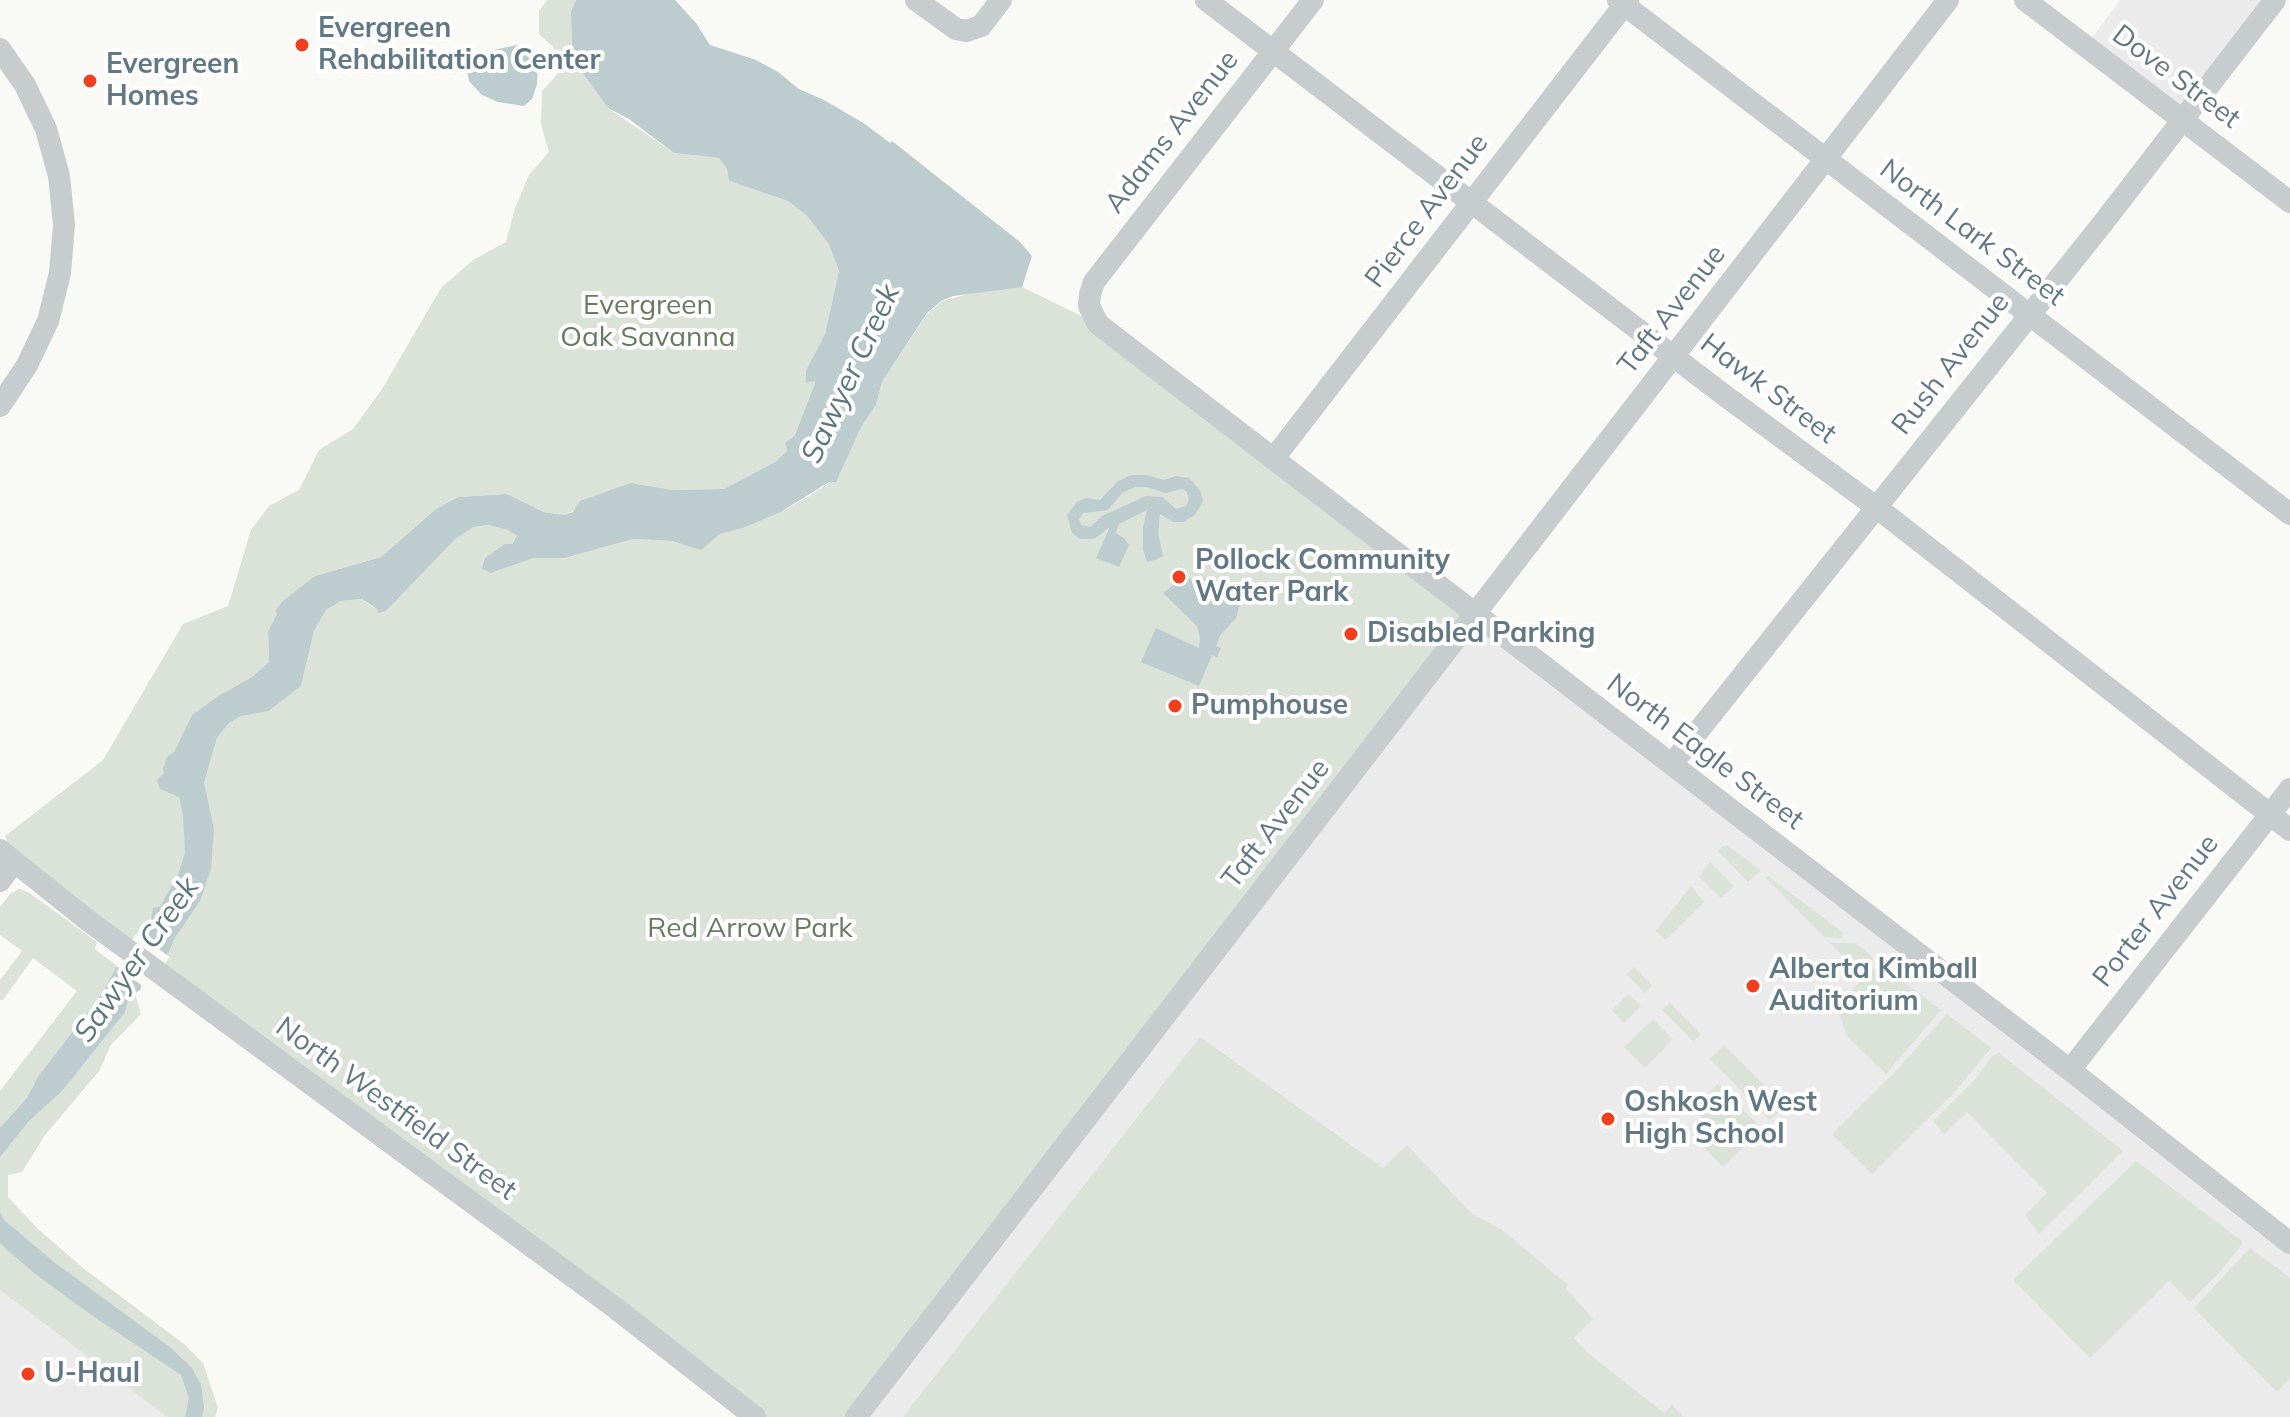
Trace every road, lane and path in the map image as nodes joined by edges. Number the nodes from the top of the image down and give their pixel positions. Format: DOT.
graph roads {
  1 [pos="916,0"];
  2 [pos="1001,0"];
  3 [pos="1206,0"];
  4 [pos="1313,0"];
  5 [pos="1948,0"];
  6 [pos="2025,0"];
  7 [pos="2275,0"];
  8 [pos="1623,2"];
  9 [pos="0,49"];
  10 [pos="1273,51"];
  11 [pos="2183,119"];
  12 [pos="1826,160"];
  13 [pos="2290,202"];
  14 [pos="1470,203"];
  15 [pos="1089,306"];
  16 [pos="2029,313"];
  17 [pos="1674,356"];
  18 [pos="2,400"];
  19 [pos="1274,458"];
  20 [pos="1876,507"];
  21 [pos="2290,514"];
  22 [pos="1475,615"];
  23 [pos="1672,764"];
  24 [pos="2290,789"];
  25 [pos="2270,815"];
  26 [pos="2290,830"];
  27 [pos="7,856"];
  28 [pos="0,881"];
  29 [pos="2070,1070"];
  30 [pos="2290,1243"];
  31 [pos="755,1417"];
  32 [pos="856,1417"];
  1 -- 2 [label="street"];
  3 -- 10 [label="street, Hawk Street"];
  4 -- 10 [label="street, Adams Avenue"];
  5 -- 12 [label="street, Taft Avenue"];
  6 -- 11 [label="street, Dove Street"];
  7 -- 11 [label="street, Rush Avenue"];
  8 -- 12 [label="street, North Lark Street"];
  8 -- 14 [label="street, Pierce Avenue"];
  9 -- 18 [label="street"];
  10 -- 14 [label="street, Hawk Street"];
  10 -- 15 [label="street, Adams Avenue"];
  11 -- 13 [label="street, Dove Street"];
  11 -- 16 [label="street, Rush Avenue"];
  12 -- 16 [label="street, North Lark Street"];
  12 -- 17 [label="street, Taft Avenue"];
  14 -- 17 [label="street, Hawk Street"];
  14 -- 19 [label="street, Pierce Avenue"];
  15 -- 19 [label="street, North Eagle Street"];
  16 -- 20 [label="street, Rush Avenue"];
  16 -- 21 [label="street, North Lark Street"];
  17 -- 20 [label="street, Hawk Street"];
  17 -- 22 [label="street, Taft Avenue"];
  19 -- 22 [label="street, North Eagle Street"];
  20 -- 23 [label="street, Rush Avenue"];
  20 -- 25 [label="street, Hawk Street"];
  22 -- 23 [label="street, North Eagle Street"];
  22 -- 32 [label="street, Taft Avenue"];
  23 -- 29 [label="street, North Eagle Street"];
  24 -- 25 [label="street, Porter Avenue"];
  25 -- 26 [label="street, Hawk Street"];
  25 -- 29 [label="street, Porter Avenue"];
  27 -- 28 [label="street"];
  27 -- 31 [label="street, North Westfield Street"];
  29 -- 30 [label="street, North Eagle Street"];
}
